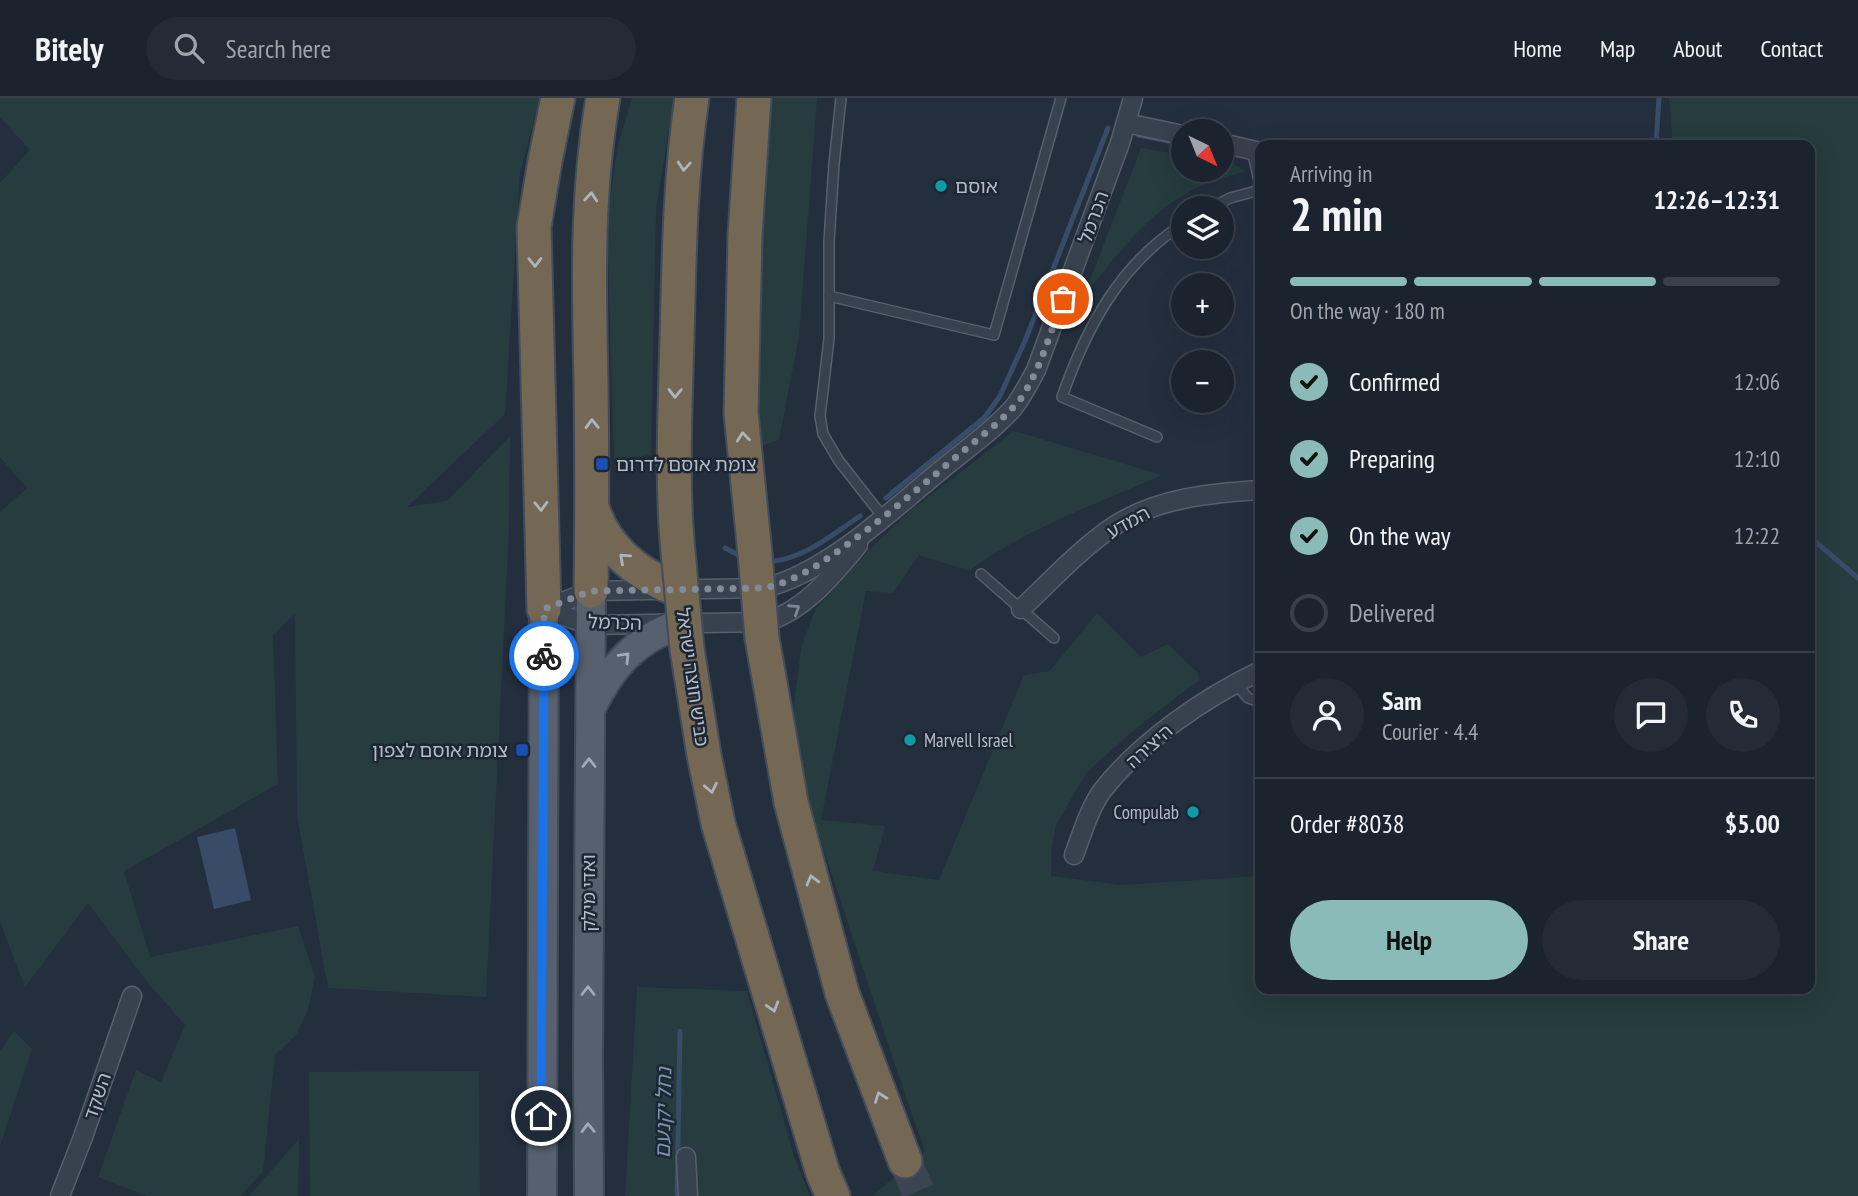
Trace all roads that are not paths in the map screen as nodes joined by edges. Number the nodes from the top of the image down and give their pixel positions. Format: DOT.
graph roads {
  1 [pos="558,98"];
  2 [pos="603,98"];
  3 [pos="692,98"];
  4 [pos="754,98"];
  5 [pos="841,98"];
  6 [pos="1061,98"];
  7 [pos="1133,98"];
  8 [pos="1126,123"];
  9 [pos="1171,132"];
  10 [pos="1234,146"];
  11 [pos="1255,151"];
  12 [pos="1255,190"];
  13 [pos="1234,197"];
  14 [pos="1171,231"];
  15 [pos="829,296"];
  16 [pos="1157,437"];
  17 [pos="1255,491"];
  18 [pos="592,507"];
  19 [pos="883,517"];
  20 [pos="981,574"];
  21 [pos="678,576"];
  22 [pos="591,591"];
  23 [pos="544,609"];
  24 [pos="1021,609"];
  25 [pos="590,625"];
  26 [pos="684,636"];
  27 [pos="1054,638"];
  28 [pos="1255,673"];
  29 [pos="1235,683"];
  30 [pos="1255,700"];
  31 [pos="589,711"];
  32 [pos="1074,855"];
  33 [pos="132,996"];
  34 [pos="686,1157"];
  35 [pos="905,1161"];
  36 [pos="60,1196"];
  37 [pos="542,1196"];
  38 [pos="589,1196"];
  39 [pos="688,1196"];
  40 [pos="833,1196"];
  1 -- 23 [label="highway, one-way"];
  18 -- 2 [label="highway, one-way"];
  3 -- 21 [label="highway, כביש חוצה ישראל, one-way"];
  35 -- 4 [label="highway, one-way, bridge"];
  5 -- 15 [label="lane"];
  6 -- 15 [label="lane"];
  7 -- 8 [label="street, הכרמל"];
  8 -- 9 [label="street"];
  8 -- 19 [label="street, הכרמל"];
  10 -- 11 [label="street"];
  12 -- 13 [label="lane"];
  14 -- 16 [label="lane"];
  15 -- 19 [label="lane"];
  17 -- 24 [label="street, המדע"];
  21 -- 18 [label="highway, one-way"];
  18 -- 22 [label="highway"];
  19 -- 21 [label="street, הכרמל"];
  26 -- 19 [label="street, הכרמל, one-way"];
  20 -- 24 [label="lane"];
  21 -- 22 [label="street, הכרמל"];
  21 -- 26 [label="highway, כביש חוצה ישראל, bridge"];
  22 -- 23 [label="street, הכרמל"];
  22 -- 25 [label="main road, ואדי מילק"];
  23 -- 25 [label="street, הכרמל"];
  23 -- 37 [label="main road"];
  24 -- 27 [label="lane"];
  25 -- 26 [label="street, הכרמל"];
  25 -- 31 [label="main road, ואדי מילק"];
  31 -- 26 [label="main road, one-way"];
  26 -- 40 [label="highway, כביש חוצה ישראל, one-way"];
  28 -- 29 [label="street, היצירה"];
  29 -- 30 [label="lane"];
  29 -- 32 [label="street, היצירה"];
  38 -- 31 [label="main road, ואדי מילק, one-way"];
  33 -- 36 [label="street, השקד"];
  34 -- 39 [label="street"];
}
